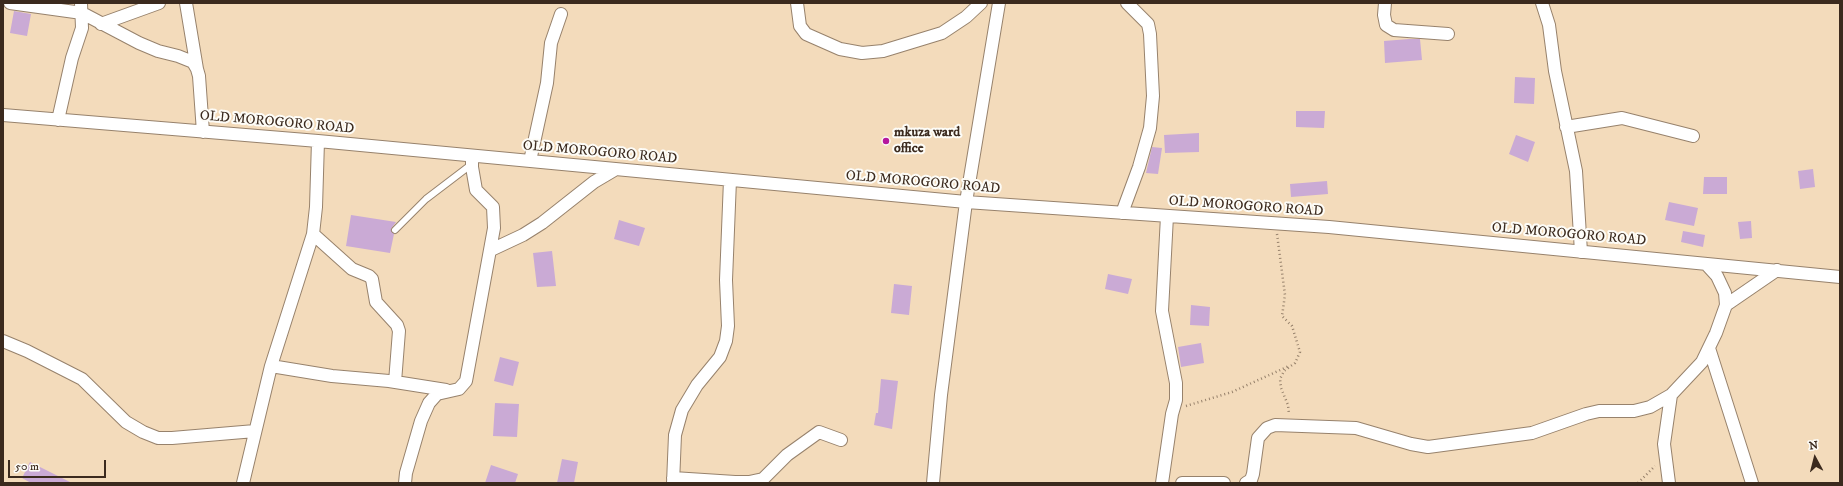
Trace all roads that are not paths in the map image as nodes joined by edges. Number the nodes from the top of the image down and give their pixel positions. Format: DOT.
graph roads {
  1 [pos="10,3"];
  2 [pos="159,3"];
  3 [pos="186,3"];
  4 [pos="797,3"];
  5 [pos="981,3"];
  6 [pos="999,3"];
  7 [pos="1128,3"];
  8 [pos="1385,3"];
  9 [pos="1542,3"];
  10 [pos="81,8"];
  11 [pos="561,14"];
  12 [pos="101,24"];
  13 [pos="1448,34"];
  14 [pos="197,69"];
  15 [pos="3,115"];
  16 [pos="58,120"];
  17 [pos="1566,127"];
  18 [pos="203,132"];
  19 [pos="1693,136"];
  20 [pos="318,141"];
  21 [pos="472,160"];
  22 [pos="530,161"];
  23 [pos="616,169"];
  24 [pos="730,180"];
  25 [pos="966,202"];
  26 [pos="1122,213"];
  27 [pos="1167,216"];
  28 [pos="395,230"];
  29 [pos="313,234"];
  30 [pos="491,250"];
  31 [pos="1581,252"];
  32 [pos="1706,264"];
  33 [pos="1777,270"];
  34 [pos="1840,277"];
  35 [pos="1726,305"];
  36 [pos="3,341"];
  37 [pos="1709,348"];
  38 [pos="271,366"];
  39 [pos="395,382"];
  40 [pos="449,390"];
  41 [pos="1671,395"];
  42 [pos="255,431"];
  43 [pos="841,440"];
  44 [pos="673,481"];
  45 [pos="243,483"];
  46 [pos="404,483"];
  47 [pos="933,483"];
  48 [pos="1162,483"];
  49 [pos="1182,483"];
  50 [pos="1224,483"];
  51 [pos="1246,483"];
  52 [pos="1669,483"];
  53 [pos="1752,483"];
  1 -- 10 [label="street"];
  2 -- 12 [label="street"];
  3 -- 14 [label="street"];
  4 -- 5 [label="street"];
  6 -- 25 [label="street"];
  7 -- 26 [label="street"];
  8 -- 13 [label="street"];
  9 -- 17 [label="street"];
  10 -- 12 [label="street"];
  10 -- 16 [label="street"];
  11 -- 22 [label="street"];
  12 -- 14 [label="street"];
  14 -- 18 [label="street"];
  15 -- 16 [label="street, OLD MOROGORO ROAD"];
  16 -- 18 [label="street, OLD MOROGORO ROAD"];
  17 -- 19 [label="street"];
  17 -- 31 [label="street"];
  18 -- 20 [label="street, OLD MOROGORO ROAD"];
  20 -- 21 [label="street, OLD MOROGORO ROAD"];
  20 -- 29 [label="street"];
  21 -- 22 [label="street, OLD MOROGORO ROAD"];
  21 -- 28 [label="lane"];
  21 -- 30 [label="street"];
  22 -- 23 [label="street, OLD MOROGORO ROAD"];
  23 -- 24 [label="street, OLD MOROGORO ROAD"];
  23 -- 30 [label="street"];
  24 -- 25 [label="street, OLD MOROGORO ROAD"];
  24 -- 44 [label="street"];
  25 -- 26 [label="street, OLD MOROGORO ROAD"];
  25 -- 47 [label="street"];
  26 -- 27 [label="street, OLD MOROGORO ROAD"];
  27 -- 31 [label="street, OLD MOROGORO ROAD"];
  27 -- 48 [label="street"];
  29 -- 38 [label="street"];
  29 -- 39 [label="street"];
  30 -- 40 [label="street"];
  31 -- 32 [label="street, OLD MOROGORO ROAD"];
  32 -- 33 [label="street, OLD MOROGORO ROAD"];
  32 -- 35 [label="street"];
  33 -- 34 [label="street, OLD MOROGORO ROAD"];
  33 -- 35 [label="street"];
  35 -- 37 [label="street"];
  36 -- 42 [label="street"];
  37 -- 41 [label="street"];
  37 -- 53 [label="street"];
  38 -- 39 [label="street"];
  38 -- 42 [label="street"];
  39 -- 40 [label="street"];
  40 -- 46 [label="street"];
  41 -- 51 [label="street"];
  41 -- 52 [label="street"];
  42 -- 45 [label="street"];
  43 -- 44 [label="street"];
  49 -- 50 [label="street"];
}
